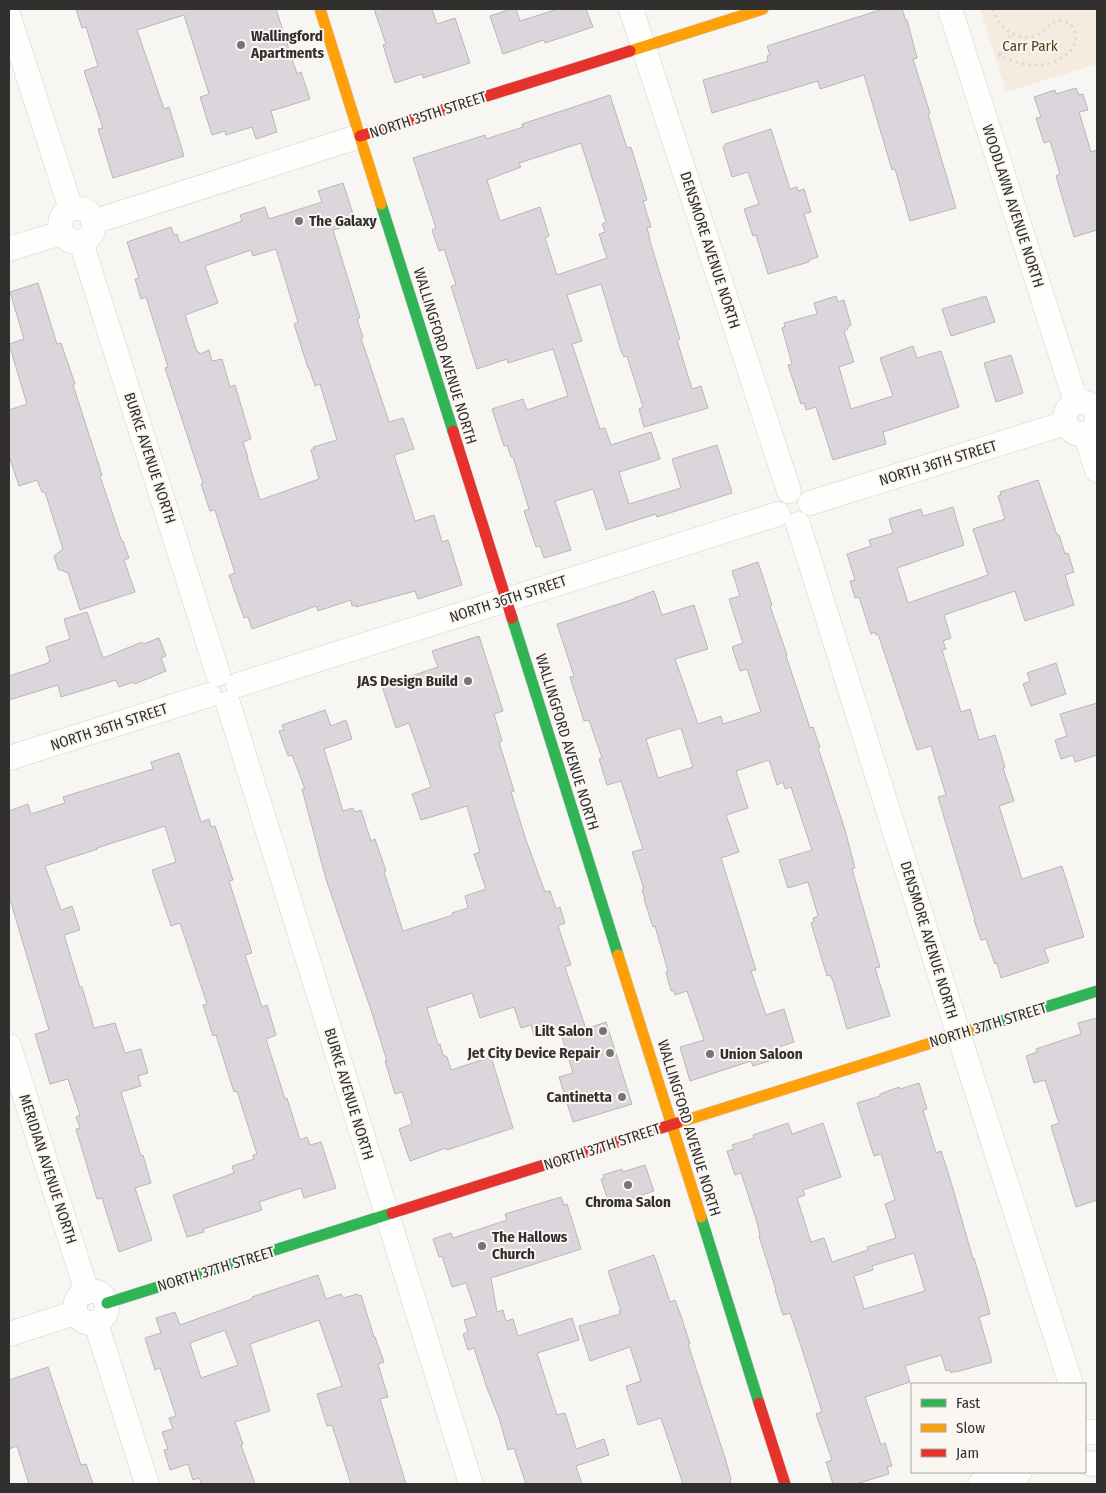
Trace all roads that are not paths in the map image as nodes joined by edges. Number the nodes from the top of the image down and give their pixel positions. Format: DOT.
graph roads {
  1 [pos="320,9"];
  2 [pos="631,9"];
  3 [pos="763,9"];
  4 [pos="950,9"];
  5 [pos="9,17"];
  6 [pos="643,46"];
  7 [pos="360,136"];
  8 [pos="78,232"];
  9 [pos="9,249"];
  10 [pos="1084,417"];
  11 [pos="1097,470"];
  12 [pos="789,492"];
  13 [pos="810,503"];
  14 [pos="788,519"];
  15 [pos="507,600"];
  16 [pos="223,689"];
  17 [pos="9,758"];
  18 [pos="1097,991"];
  19 [pos="958,1035"];
  20 [pos="9,1046"];
  21 [pos="672,1125"];
  22 [pos="386,1215"];
  23 [pos="91,1308"];
  24 [pos="9,1334"];
  25 [pos="1071,1383"];
  26 [pos="1017,1473"];
  27 [pos="147,1484"];
  28 [pos="471,1484"];
  29 [pos="785,1484"];
  30 [pos="980,1484"];
  1 -- 7 [label="street, WALLINGFORD AVENUE NORTH"];
  2 -- 6 [label="street, DENSMORE AVENUE NORTH"];
  3 -- 6 [label="street, NORTH 35TH STREET"];
  4 -- 10 [label="street, WOODLAWN AVENUE NORTH"];
  5 -- 8 [label="street"];
  6 -- 7 [label="street, NORTH 35TH STREET"];
  6 -- 12 [label="street, DENSMORE AVENUE NORTH"];
  7 -- 8 [label="street, NORTH 35TH STREET"];
  7 -- 15 [label="street, WALLINGFORD AVENUE NORTH"];
  8 -- 9 [label="street, NORTH 35TH STREET"];
  8 -- 16 [label="street, BURKE AVENUE NORTH"];
  10 -- 11 [label="street, WOODLAWN AVENUE NORTH"];
  10 -- 13 [label="street, NORTH 36TH STREET"];
  12 -- 13 [label="street"];
  12 -- 14 [label="street"];
  13 -- 14 [label="street"];
  14 -- 15 [label="street, NORTH 36TH STREET"];
  14 -- 19 [label="street, DENSMORE AVENUE NORTH"];
  15 -- 16 [label="street, NORTH 36TH STREET"];
  15 -- 21 [label="street, WALLINGFORD AVENUE NORTH"];
  16 -- 17 [label="street, NORTH 36TH STREET"];
  16 -- 22 [label="street, BURKE AVENUE NORTH"];
  18 -- 19 [label="street, NORTH 37TH STREET"];
  19 -- 21 [label="street, NORTH 37TH STREET"];
  19 -- 25 [label="street, DENSMORE AVENUE NORTH"];
  20 -- 23 [label="street, MERIDIAN AVENUE NORTH"];
  21 -- 22 [label="street, NORTH 37TH STREET"];
  21 -- 29 [label="street, WALLINGFORD AVENUE NORTH"];
  22 -- 23 [label="street, NORTH 37TH STREET"];
  22 -- 28 [label="street, BURKE AVENUE NORTH"];
  23 -- 24 [label="street, NORTH 37TH STREET"];
  23 -- 27 [label="street, MERIDIAN AVENUE NORTH"];
  26 -- 30 [label="street"];
}
